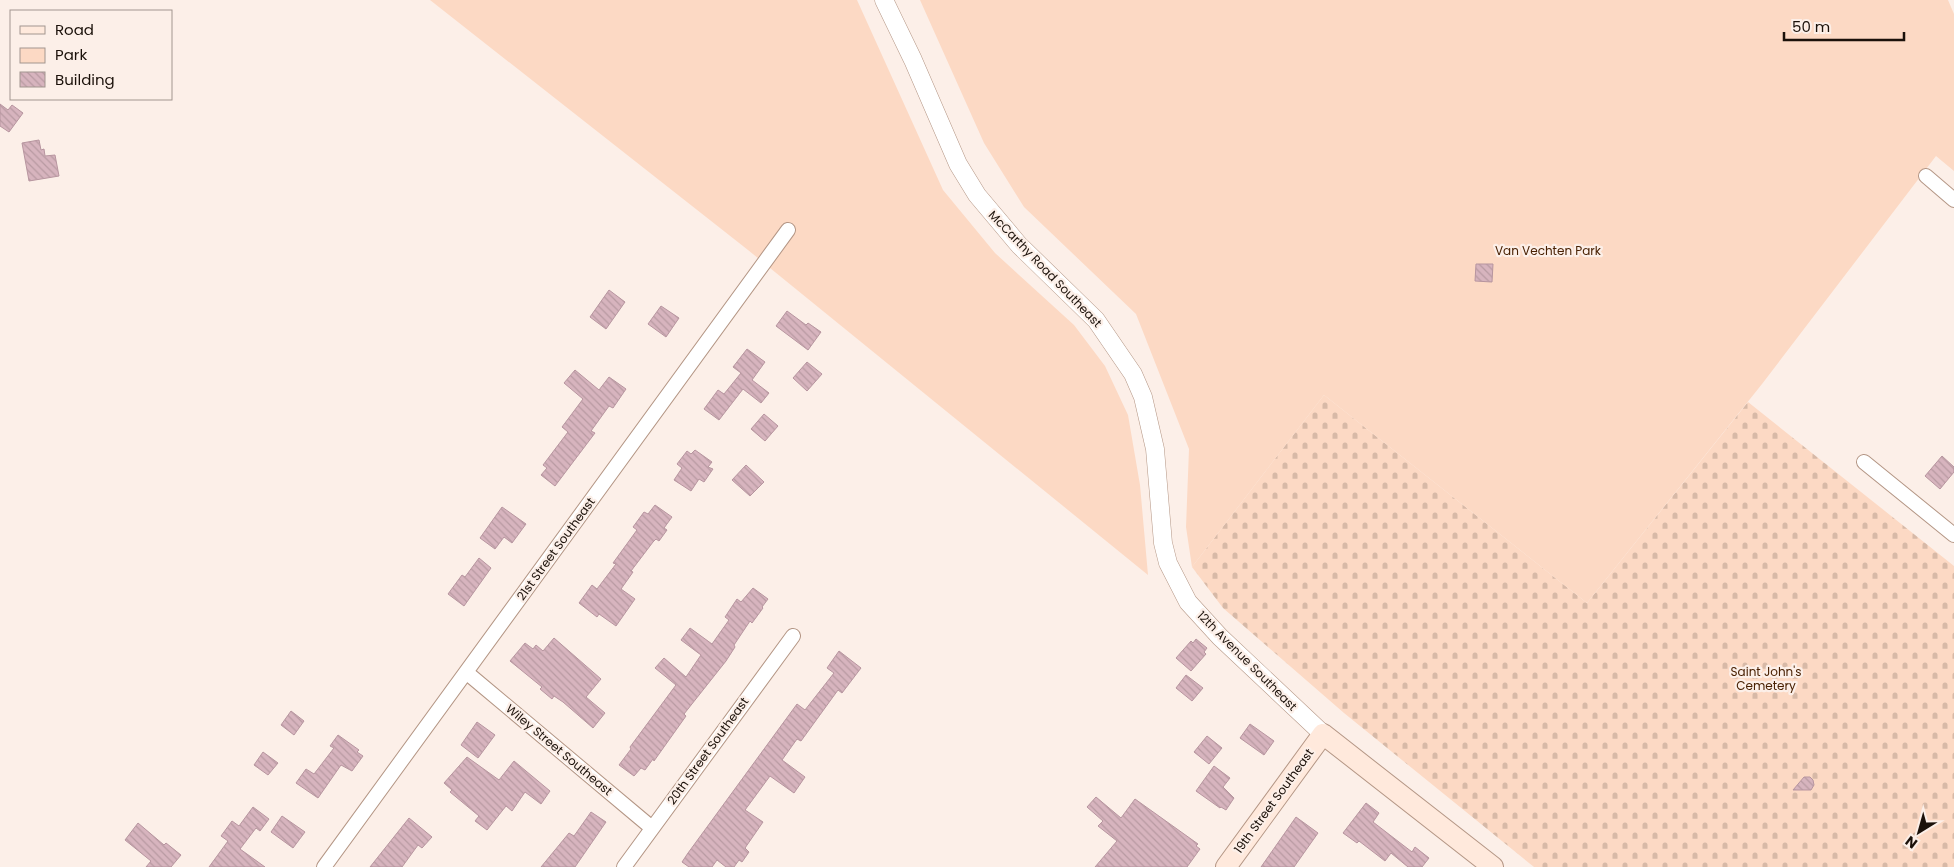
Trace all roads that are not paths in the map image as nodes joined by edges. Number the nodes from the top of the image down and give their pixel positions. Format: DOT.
graph roads {
  1 [pos="884,0"];
  2 [pos="1926,176"];
  3 [pos="1954,200"];
  4 [pos="788,230"];
  5 [pos="1133,374"];
  6 [pos="1864,462"];
  7 [pos="1954,535"];
  8 [pos="793,636"];
  9 [pos="466,672"];
  10 [pos="1323,734"];
  11 [pos="652,828"];
  12 [pos="324,867"];
  13 [pos="624,867"];
  14 [pos="1226,867"];
  15 [pos="1493,867"];
  1 -- 5 [label="street, McCarthy Road Southeast"];
  2 -- 3 [label="street"];
  4 -- 9 [label="street, 21st Street Southeast"];
  5 -- 10 [label="street, 12th Avenue Southeast"];
  6 -- 7 [label="street"];
  8 -- 11 [label="street, 20th Street Southeast"];
  9 -- 11 [label="street, Wiley Street Southeast"];
  9 -- 12 [label="street, 21st Street Southeast"];
  10 -- 14 [label="main road, 19th Street Southeast"];
  10 -- 15 [label="main road, 12th Avenue Southeast"];
  11 -- 13 [label="street, 20th Street Southeast"];
}
